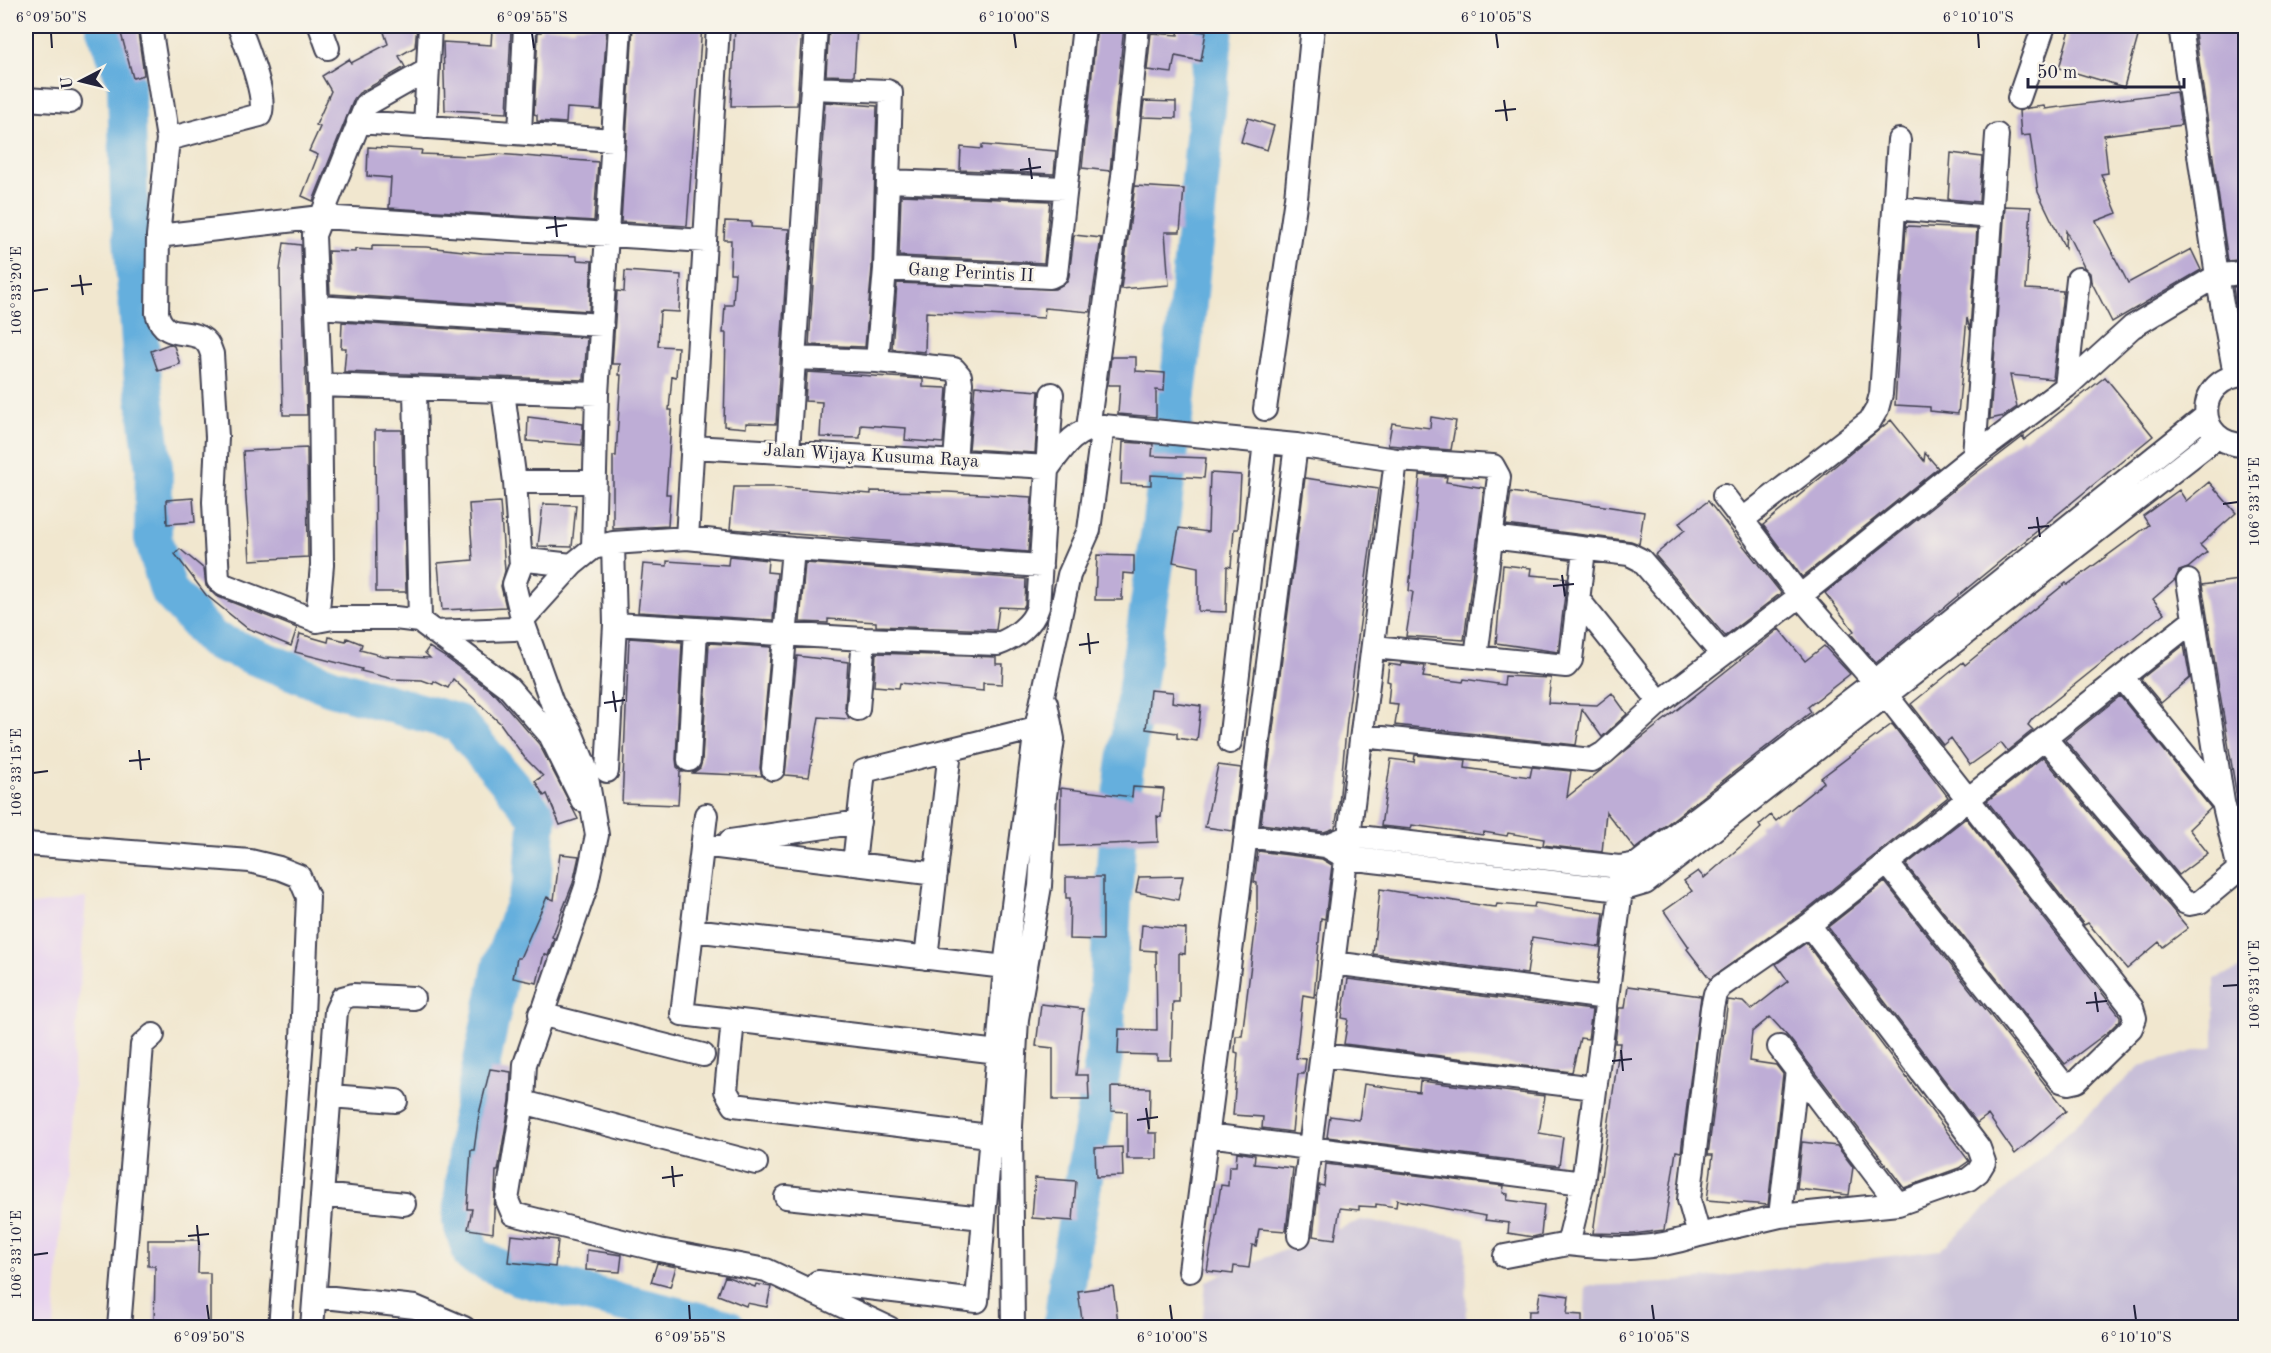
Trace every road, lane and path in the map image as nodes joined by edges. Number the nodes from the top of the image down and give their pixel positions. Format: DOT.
graph roads {
  1 [pos="150,26"];
  2 [pos="239,26"];
  3 [pos="320,26"];
  4 [pos="431,26"];
  5 [pos="525,26"];
  6 [pos="620,26"];
  7 [pos="718,26"];
  8 [pos="816,26"];
  9 [pos="1084,26"];
  10 [pos="1138,26"];
  11 [pos="1313,26"];
  12 [pos="2044,26"];
  13 [pos="2180,26"];
  14 [pos="328,48"];
  15 [pos="426,71"];
  16 [pos="812,88"];
  17 [pos="28,94"];
  18 [pos="2019,98"];
  19 [pos="70,102"];
  20 [pos="358,122"];
  21 [pos="425,127"];
  22 [pos="520,133"];
  23 [pos="1997,135"];
  24 [pos="168,139"];
  25 [pos="613,140"];
  26 [pos="1899,140"];
  27 [pos="889,181"];
  28 [pos="1064,188"];
  29 [pos="1895,208"];
  30 [pos="321,217"];
  31 [pos="1991,217"];
  32 [pos="607,235"];
  33 [pos="158,236"];
  34 [pos="705,241"];
  35 [pos="885,269"];
  36 [pos="2246,273"];
  37 [pos="2217,276"];
  38 [pos="2078,279"];
  39 [pos="317,307"];
  40 [pos="602,325"];
  41 [pos="794,358"];
  42 [pos="877,361"];
  43 [pos="2240,375"];
  44 [pos="320,385"];
  45 [pos="2066,387"];
  46 [pos="415,390"];
  47 [pos="503,392"];
  48 [pos="597,394"];
  49 [pos="1052,394"];
  50 [pos="1265,409"];
  51 [pos="2206,416"];
  52 [pos="1095,427"];
  53 [pos="2217,437"];
  54 [pos="1264,442"];
  55 [pos="1296,445"];
  56 [pos="2246,445"];
  57 [pos="693,447"];
  58 [pos="789,452"];
  59 [pos="1974,456"];
  60 [pos="955,460"];
  61 [pos="1396,460"];
  62 [pos="1049,467"];
  63 [pos="515,482"];
  64 [pos="593,482"];
  65 [pos="1724,496"];
  66 [pos="1742,520"];
  67 [pos="1491,537"];
  68 [pos="687,538"];
  69 [pos="603,545"];
  70 [pos="793,549"];
  71 [pos="1584,550"];
  72 [pos="521,564"];
  73 [pos="572,565"];
  74 [pos="1041,566"];
  75 [pos="2188,581"];
  76 [pos="1800,596"];
  77 [pos="1578,599"];
  78 [pos="2194,620"];
  79 [pos="318,621"];
  80 [pos="523,622"];
  81 [pos="615,624"];
  82 [pos="426,627"];
  83 [pos="696,629"];
  84 [pos="784,634"];
  85 [pos="864,639"];
  86 [pos="1374,646"];
  87 [pos="1722,654"];
  88 [pos="1476,657"];
  89 [pos="2122,677"];
  90 [pos="1881,689"];
  91 [pos="1044,697"];
  92 [pos="1660,702"];
  93 [pos="858,709"];
  94 [pos="1036,728"];
  95 [pos="1363,736"];
  96 [pos="2045,738"];
  97 [pos="1230,742"];
  98 [pos="950,751"];
  99 [pos="689,760"];
  100 [pos="773,769"];
  101 [pos="607,771"];
  102 [pos="1967,797"];
  103 [pos="2223,802"];
  104 [pos="706,815"];
  105 [pos="859,822"];
  106 [pos="597,835"];
  107 [pos="1247,836"];
  108 [pos="1350,836"];
  109 [pos="26,844"];
  110 [pos="702,845"];
  111 [pos="1326,846"];
  112 [pos="1347,858"];
  113 [pos="1887,863"];
  114 [pos="854,864"];
  115 [pos="1619,867"];
  116 [pos="936,874"];
  117 [pos="1621,890"];
  118 [pos="1809,926"];
  119 [pos="693,930"];
  120 [pos="926,958"];
  121 [pos="1333,963"];
  122 [pos="1005,967"];
  123 [pos="413,998"];
  124 [pos="1607,998"];
  125 [pos="540,1014"];
  126 [pos="733,1020"];
  127 [pos="153,1035"];
  128 [pos="1779,1047"];
  129 [pos="998,1052"];
  130 [pos="703,1054"];
  131 [pos="1322,1055"];
  132 [pos="1797,1070"];
  133 [pos="1595,1088"];
  134 [pos="330,1095"];
  135 [pos="396,1101"];
  136 [pos="523,1102"];
  137 [pos="1208,1135"];
  138 [pos="989,1136"];
  139 [pos="1310,1148"];
  140 [pos="756,1163"];
  141 [pos="1583,1183"];
  142 [pos="322,1195"];
  143 [pos="786,1197"];
  144 [pos="404,1204"];
  145 [pos="1898,1204"];
  146 [pos="1780,1216"];
  147 [pos="983,1218"];
  148 [pos="1699,1235"];
  149 [pos="1299,1236"];
  150 [pos="1568,1244"];
  151 [pos="1505,1256"];
  152 [pos="1190,1271"];
  153 [pos="818,1282"];
  154 [pos="315,1296"];
  155 [pos="415,1317"];
  156 [pos="119,1328"];
  157 [pos="280,1328"];
  158 [pos="312,1328"];
  159 [pos="464,1328"];
  160 [pos="889,1328"];
  161 [pos="1013,1328"];
  1 -- 24 [label="street"];
  2 -- 24 [label="street"];
  3 -- 14 [label="street"];
  4 -- 15 [label="street"];
  5 -- 22 [label="street"];
  6 -- 25 [label="street"];
  7 -- 34 [label="street"];
  8 -- 16 [label="street"];
  9 -- 28 [label="street"];
  10 -- 52 [label="street"];
  11 -- 50 [label="street"];
  12 -- 18 [label="street"];
  13 -- 37 [label="street"];
  15 -- 20 [label="street"];
  15 -- 21 [label="street"];
  16 -- 27 [label="street"];
  16 -- 41 [label="street"];
  17 -- 19 [label="street"];
  20 -- 21 [label="street"];
  20 -- 30 [label="street"];
  21 -- 22 [label="street"];
  22 -- 25 [label="street"];
  23 -- 31 [label="street"];
  24 -- 33 [label="street"];
  25 -- 32 [label="street"];
  26 -- 29 [label="street"];
  27 -- 28 [label="street"];
  27 -- 35 [label="street"];
  28 -- 35 [label="street, Gang Perintis II"];
  29 -- 31 [label="street"];
  29 -- 66 [label="street"];
  30 -- 32 [label="street"];
  30 -- 33 [label="street"];
  30 -- 39 [label="street"];
  31 -- 59 [label="street"];
  32 -- 34 [label="street"];
  32 -- 40 [label="street"];
  33 -- 79 [label="street"];
  34 -- 57 [label="street"];
  35 -- 42 [label="street"];
  36 -- 37 [label="street"];
  37 -- 43 [label="street"];
  37 -- 45 [label="street"];
  38 -- 45 [label="street"];
  39 -- 40 [label="street"];
  39 -- 44 [label="street"];
  40 -- 48 [label="street"];
  41 -- 42 [label="street"];
  41 -- 58 [label="street"];
  42 -- 60 [label="street"];
  43 -- 51 [label="street"];
  44 -- 46 [label="street"];
  44 -- 79 [label="street"];
  45 -- 59 [label="street"];
  46 -- 47 [label="street"];
  46 -- 82 [label="street"];
  47 -- 48 [label="street"];
  47 -- 63 [label="street"];
  48 -- 64 [label="street"];
  49 -- 62 [label="street"];
  51 -- 53 [label="street"];
  51 -- 90 [label="street"];
  52 -- 54 [label="street"];
  52 -- 62 [label="street"];
  52 -- 91 [label="street"];
  53 -- 56 [label="street"];
  53 -- 90 [label="street"];
  54 -- 55 [label="street"];
  54 -- 97 [label="street"];
  55 -- 61 [label="street"];
  55 -- 107 [label="street"];
  57 -- 58 [label="street, Jalan Wijaya Kusuma Raya"];
  57 -- 68 [label="street"];
  58 -- 60 [label="street, Jalan Wijaya Kusuma Raya"];
  59 -- 76 [label="street"];
  60 -- 62 [label="street, Jalan Wijaya Kusuma Raya"];
  61 -- 67 [label="street"];
  61 -- 86 [label="street"];
  62 -- 74 [label="street"];
  63 -- 64 [label="street"];
  63 -- 72 [label="street"];
  64 -- 69 [label="street"];
  65 -- 66 [label="street"];
  66 -- 76 [label="street"];
  67 -- 71 [label="street"];
  67 -- 88 [label="street"];
  68 -- 69 [label="street"];
  68 -- 70 [label="street"];
  69 -- 73 [label="street"];
  69 -- 81 [label="street"];
  70 -- 74 [label="street"];
  70 -- 84 [label="street"];
  71 -- 77 [label="street"];
  71 -- 87 [label="street"];
  72 -- 73 [label="street"];
  72 -- 80 [label="street"];
  73 -- 80 [label="street"];
  74 -- 85 [label="street"];
  75 -- 78 [label="street"];
  76 -- 87 [label="street"];
  76 -- 90 [label="street"];
  77 -- 88 [label="street"];
  77 -- 92 [label="street"];
  78 -- 89 [label="street"];
  78 -- 103 [label="street"];
  79 -- 82 [label="street"];
  80 -- 82 [label="street"];
  80 -- 106 [label="street"];
  81 -- 83 [label="street"];
  81 -- 101 [label="street"];
  82 -- 106 [label="street"];
  83 -- 84 [label="street"];
  83 -- 99 [label="street"];
  84 -- 85 [label="street"];
  84 -- 100 [label="street"];
  85 -- 93 [label="street"];
  86 -- 88 [label="street"];
  86 -- 95 [label="street"];
  87 -- 92 [label="street"];
  89 -- 96 [label="street"];
  89 -- 103 [label="street"];
  90 -- 102 [label="street"];
  90 -- 115 [label="street"];
  90 -- 117 [label="street"];
  91 -- 94 [label="street"];
  91 -- 161 [label="street"];
  92 -- 95 [label="street"];
  94 -- 98 [label="street"];
  94 -- 122 [label="street"];
  95 -- 108 [label="street"];
  96 -- 102 [label="street"];
  96 -- 103 [label="street"];
  98 -- 105 [label="street"];
  98 -- 116 [label="street"];
  102 -- 113 [label="street"];
  102 -- 113 [label="street"];
  104 -- 110 [label="street"];
  105 -- 110 [label="street"];
  105 -- 114 [label="street"];
  106 -- 125 [label="street"];
  107 -- 111 [label="street"];
  107 -- 137 [label="street"];
  108 -- 111 [label="street"];
  108 -- 112 [label="street"];
  108 -- 115 [label="street"];
  109 -- 157 [label="street"];
  110 -- 114 [label="street"];
  110 -- 119 [label="street"];
  111 -- 112 [label="street"];
  112 -- 117 [label="street"];
  112 -- 121 [label="street"];
  113 -- 118 [label="street"];
  114 -- 116 [label="street"];
  115 -- 117 [label="street"];
  116 -- 120 [label="street"];
  117 -- 124 [label="street"];
  118 -- 145 [label="street"];
  118 -- 148 [label="street"];
  119 -- 120 [label="street"];
  119 -- 126 [label="street"];
  120 -- 122 [label="street"];
  121 -- 124 [label="street"];
  121 -- 131 [label="street"];
  122 -- 129 [label="street"];
  123 -- 134 [label="street"];
  124 -- 133 [label="street"];
  125 -- 130 [label="street"];
  125 -- 136 [label="street"];
  126 -- 129 [label="street"];
  126 -- 138 [label="street"];
  127 -- 156 [label="street"];
  128 -- 132 [label="street"];
  129 -- 138 [label="street"];
  131 -- 133 [label="street"];
  131 -- 139 [label="street"];
  132 -- 145 [label="street"];
  132 -- 146 [label="street"];
  133 -- 141 [label="street"];
  134 -- 135 [label="street"];
  134 -- 142 [label="street"];
  136 -- 140 [label="street"];
  136 -- 160 [label="street"];
  137 -- 139 [label="street"];
  137 -- 152 [label="street"];
  138 -- 147 [label="street"];
  139 -- 141 [label="street"];
  139 -- 149 [label="street"];
  141 -- 150 [label="street"];
  142 -- 144 [label="street"];
  142 -- 154 [label="street"];
  143 -- 147 [label="street"];
  145 -- 146 [label="street"];
  146 -- 148 [label="street"];
  147 -- 153 [label="street"];
  148 -- 150 [label="street"];
  150 -- 151 [label="street"];
  154 -- 155 [label="street"];
  154 -- 158 [label="street"];
  155 -- 159 [label="street"];
}
